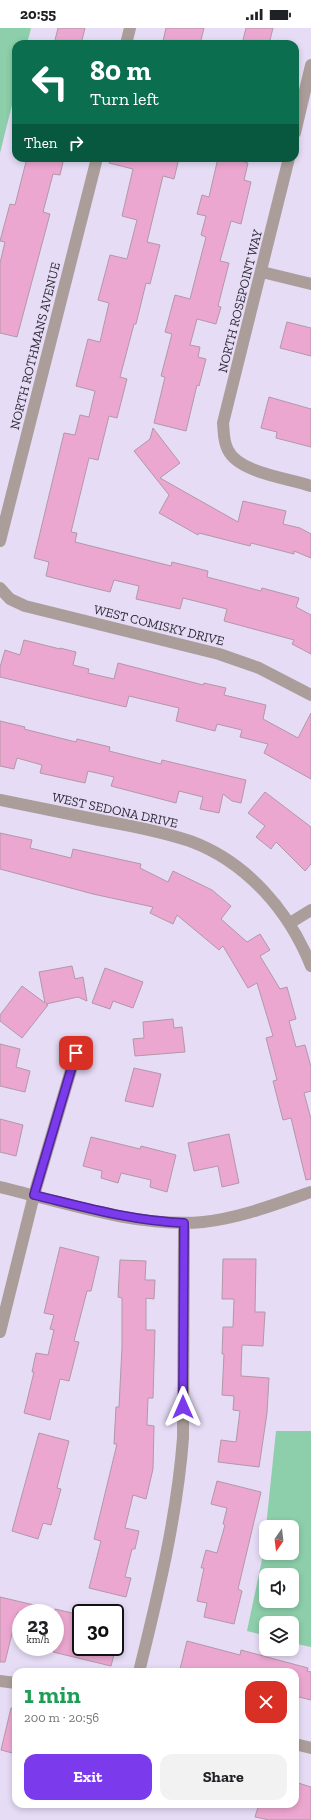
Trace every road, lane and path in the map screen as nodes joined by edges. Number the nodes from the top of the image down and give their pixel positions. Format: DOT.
graph roads {
  1 [pos="130,28"];
  2 [pos="127,40"];
  3 [pos="311,65"];
  4 [pos="299,115"];
  5 [pos="96,162"];
  6 [pos="288,162"];
  7 [pos="262,272"];
  8 [pos="311,284"];
  9 [pos="311,486"];
  10 [pos="0,541"];
  11 [pos="0,588"];
  12 [pos="311,696"];
  13 [pos="0,800"];
  14 [pos="311,910"];
  15 [pos="290,923"];
  16 [pos="311,966"];
  17 [pos="76,1053"];
  18 [pos="0,1187"];
  19 [pos="311,1192"];
  20 [pos="34,1195"];
  21 [pos="184,1223"];
  22 [pos="0,1332"];
  23 [pos="140,1668"];
  24 [pos="0,1682"];
  25 [pos="12,1683"];
  26 [pos="299,1745"];
  27 [pos="311,1748"];
  1 -- 2 [label="street"];
  3 -- 4 [label="street"];
  5 -- 10 [label="street, NORTH ROTHMANS AVENUE"];
  6 -- 7 [label="street, NORTH ROSEPOINT WAY"];
  7 -- 8 [label="street"];
  7 -- 9 [label="street, NORTH ROSEPOINT WAY"];
  11 -- 12 [label="street, WEST COMISKY DRIVE"];
  13 -- 15 [label="street, WEST SEDONA DRIVE"];
  14 -- 15 [label="street"];
  15 -- 16 [label="street, WEST SEDONA DRIVE"];
  17 -- 20 [label="street"];
  18 -- 20 [label="street"];
  19 -- 21 [label="street"];
  20 -- 21 [label="street"];
  20 -- 22 [label="street"];
  21 -- 23 [label="street"];
  24 -- 25 [label="street"];
  26 -- 27 [label="street"];
}
